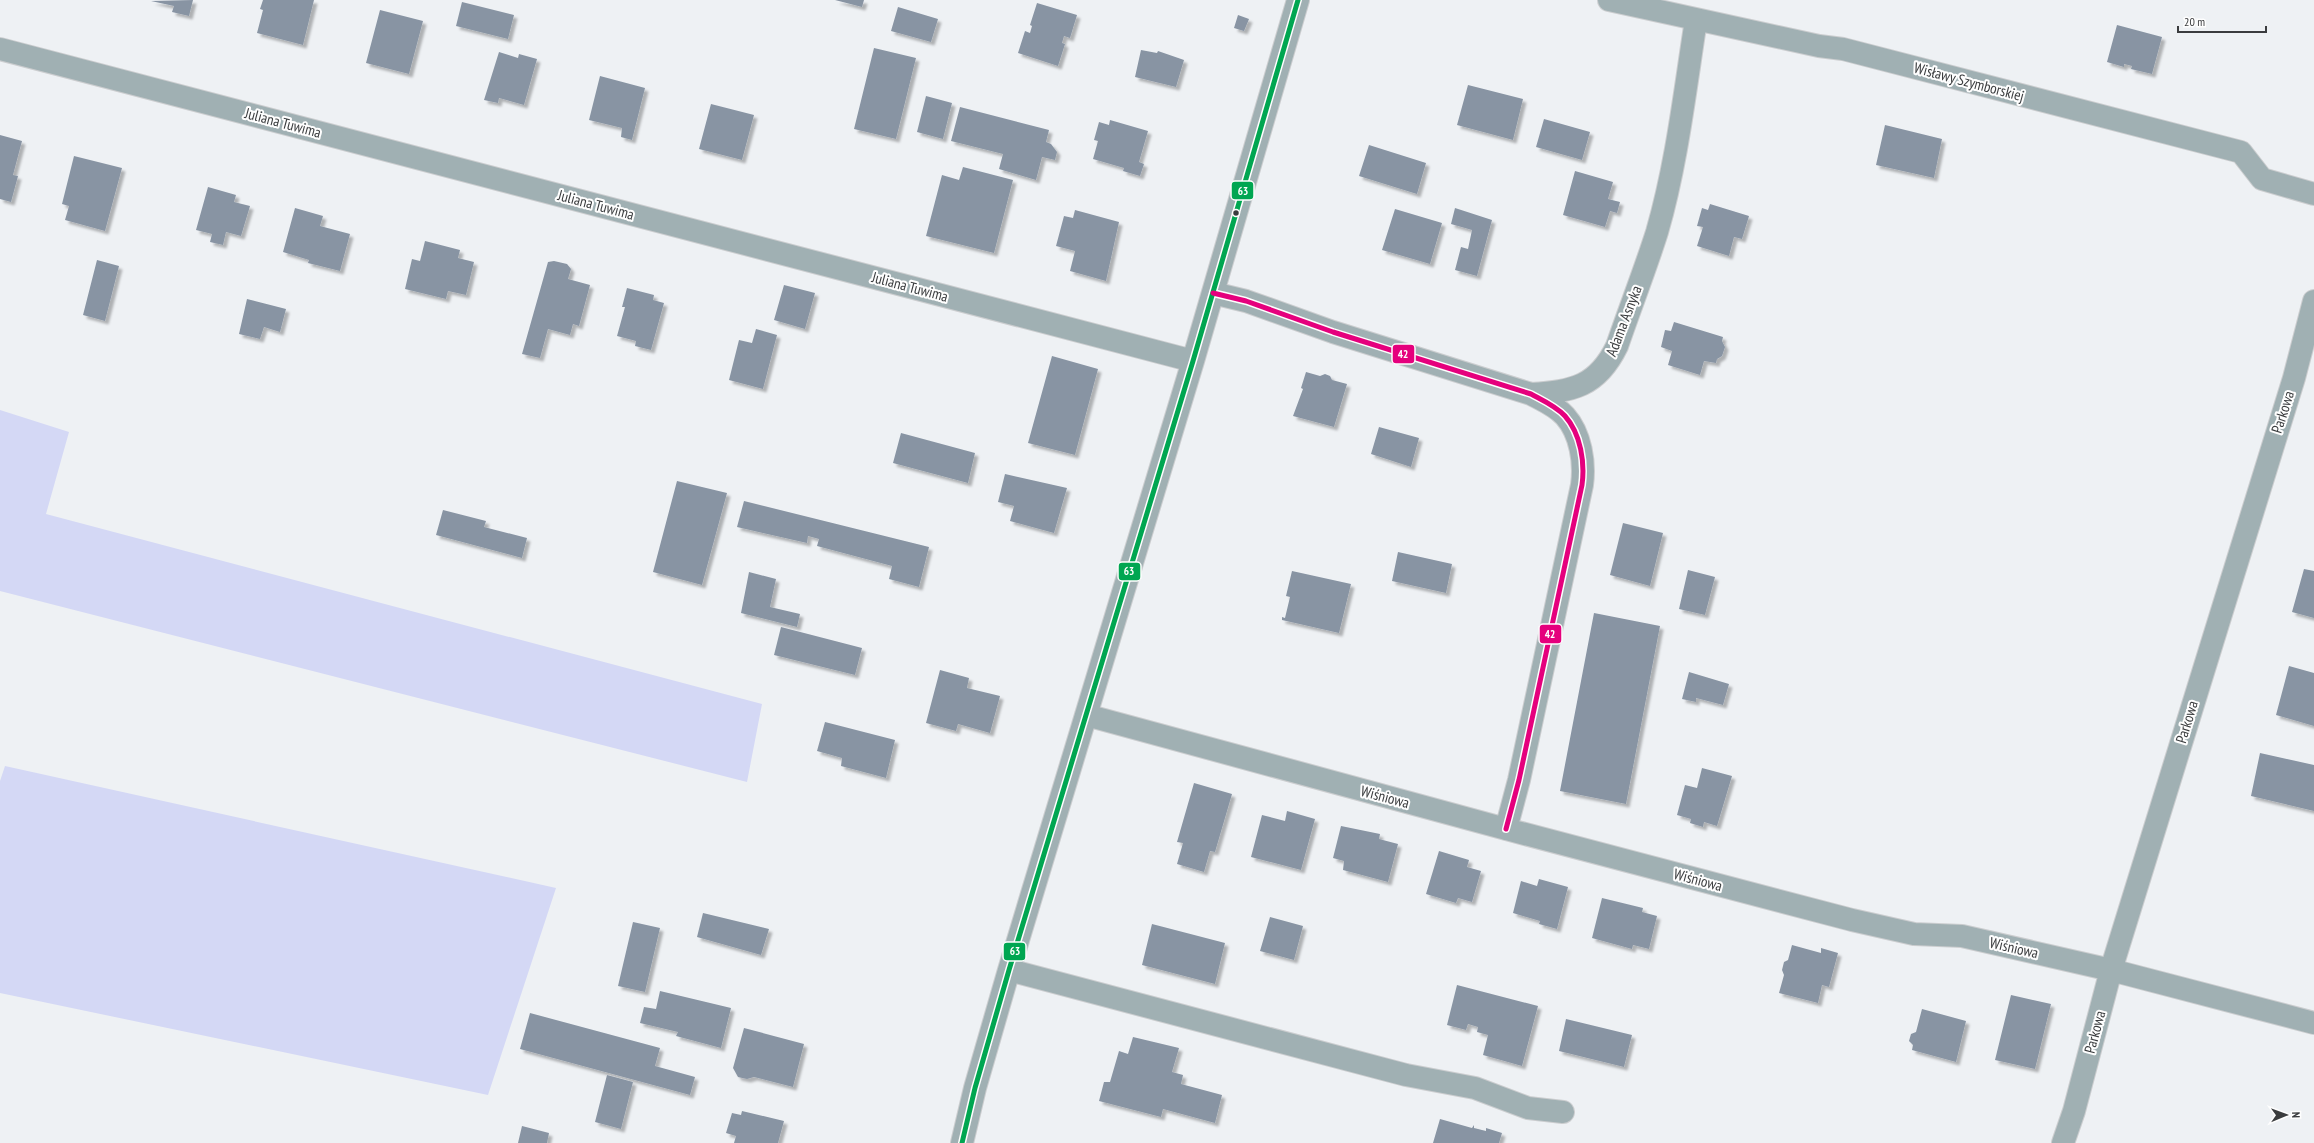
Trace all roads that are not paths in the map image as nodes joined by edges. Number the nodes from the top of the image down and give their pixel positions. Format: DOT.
graph roads {
  1 [pos="1298,0"];
  2 [pos="1609,0"];
  3 [pos="1696,20"];
  4 [pos="0,49"];
  5 [pos="2314,194"];
  6 [pos="1213,293"];
  7 [pos="2314,301"];
  8 [pos="1192,361"];
  9 [pos="1531,394"];
  10 [pos="1086,715"];
  11 [pos="1506,829"];
  12 [pos="1009,970"];
  13 [pos="2111,970"];
  14 [pos="2314,1023"];
  15 [pos="1563,1112"];
  16 [pos="962,1143"];
  17 [pos="2064,1143"];
  1 -- 6 [label="street"];
  2 -- 3 [label="street, Wisławy Szymborskiej"];
  3 -- 5 [label="street, Wisławy Szymborskiej"];
  3 -- 9 [label="street, Adama Asnyka"];
  4 -- 8 [label="street, Juliana Tuwima"];
  6 -- 8 [label="street"];
  6 -- 9 [label="street"];
  7 -- 13 [label="street, Parkowa"];
  8 -- 10 [label="street"];
  9 -- 11 [label="street"];
  10 -- 11 [label="street, Wiśniowa"];
  10 -- 12 [label="street"];
  11 -- 13 [label="street, Wiśniowa"];
  12 -- 15 [label="street"];
  12 -- 16 [label="street"];
  13 -- 14 [label="street, Wiśniowa"];
  13 -- 17 [label="street, Parkowa"];
}
